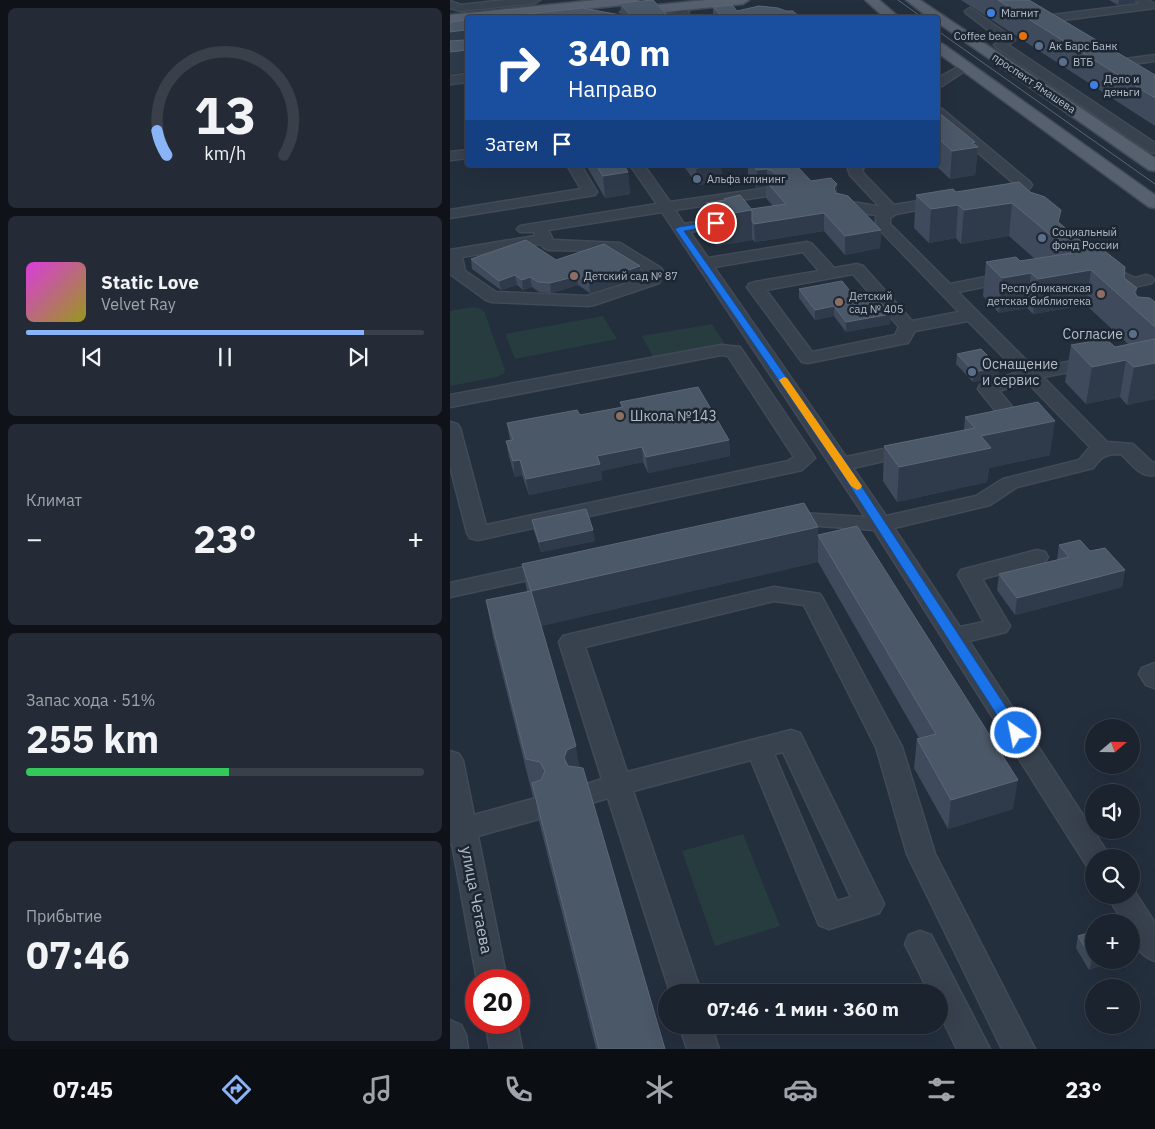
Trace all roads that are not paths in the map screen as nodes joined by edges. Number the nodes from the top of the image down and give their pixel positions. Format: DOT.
graph roads {
  1 [pos="535,0"];
  2 [pos="582,0"];
  3 [pos="633,0"];
  4 [pos="742,0"];
  5 [pos="872,0"];
  6 [pos="912,0"];
  7 [pos="1139,0"];
  8 [pos="450,4"];
  9 [pos="1153,7"];
  10 [pos="970,11"];
  11 [pos="677,12"];
  12 [pos="467,15"];
  13 [pos="470,15"];
  14 [pos="489,15"];
  15 [pos="598,15"];
  16 [pos="626,15"];
  17 [pos="890,15"];
  18 [pos="934,15"];
  19 [pos="462,16"];
  20 [pos="465,17"];
  21 [pos="450,19"];
  22 [pos="940,19"];
  23 [pos="450,25"];
  24 [pos="465,28"];
  25 [pos="450,30"];
  26 [pos="1053,30"];
  27 [pos="1009,40"];
  28 [pos="978,45"];
  29 [pos="940,48"];
  30 [pos="1155,58"];
  31 [pos="965,66"];
  32 [pos="1125,73"];
  33 [pos="465,78"];
  34 [pos="450,80"];
  35 [pos="940,82"];
  36 [pos="940,114"];
  37 [pos="1155,151"];
  38 [pos="465,154"];
  39 [pos="1139,155"];
  40 [pos="450,156"];
  41 [pos="1155,166"];
  42 [pos="575,167"];
  43 [pos="637,167"];
  44 [pos="858,167"];
  45 [pos="685,189"];
  46 [pos="767,192"];
  47 [pos="1010,192"];
  48 [pos="982,196"];
  49 [pos="954,200"];
  50 [pos="695,203"];
  51 [pos="1155,203"];
  52 [pos="1026,204"];
  53 [pos="664,207"];
  54 [pos="842,207"];
  55 [pos="889,211"];
  56 [pos="450,214"];
  57 [pos="735,220"];
  58 [pos="679,229"];
  59 [pos="542,233"];
  60 [pos="450,241"];
  61 [pos="1089,260"];
  62 [pos="703,264"];
  63 [pos="830,274"];
  64 [pos="1006,278"];
  65 [pos="1152,282"];
  66 [pos="947,289"];
  67 [pos="973,315"];
  68 [pos="908,327"];
  69 [pos="1098,362"];
  70 [pos="1031,374"];
  71 [pos="450,401"];
  72 [pos="1038,415"];
  73 [pos="994,425"];
  74 [pos="450,428"];
  75 [pos="932,442"];
  76 [pos="1102,448"];
  77 [pos="842,464"];
  78 [pos="1153,471"];
  79 [pos="764,522"];
  80 [pos="881,524"];
  81 [pos="1037,558"];
  82 [pos="569,564"];
  83 [pos="450,590"];
  84 [pos="954,637"];
  85 [pos="1155,672"];
  86 [pos="1155,679"];
  87 [pos="759,748"];
  88 [pos="450,762"];
  89 [pos="617,785"];
  90 [pos="586,796"];
  91 [pos="536,809"];
  92 [pos="456,831"];
  93 [pos="1091,849"];
  94 [pos="1127,904"];
  95 [pos="920,944"];
  96 [pos="1155,948"];
  97 [pos="489,969"];
  98 [pos="682,984"];
  99 [pos="503,1034"];
  100 [pos="698,1034"];
  101 [pos="450,1035"];
  102 [pos="452,1049"];
  103 [pos="506,1049"];
  104 [pos="703,1049"];
  105 [pos="974,1049"];
  106 [pos="1019,1049"];
  1 -- 12 [label="street"];
  2 -- 13 [label="main road"];
  3 -- 14 [label="main road"];
  4 -- 11 [label="main road"];
  5 -- 17 [label="main road"];
  6 -- 18 [label="main road, проспект Ямашева"];
  7 -- 9 [label="street"];
  8 -- 19 [label="street"];
  9 -- 26 [label="street"];
  10 -- 27 [label="street"];
  11 -- 15 [label="main road"];
  11 -- 16 [label="main road"];
  19 -- 23 [label="main road"];
  20 -- 21 [label="main road"];
  22 -- 28 [label="main road, проспект Ямашева"];
  24 -- 25 [label="main road"];
  27 -- 28 [label="street"];
  27 -- 37 [label="street"];
  28 -- 39 [label="main road, проспект Ямашева"];
  29 -- 31 [label="main road, проспект Ямашева"];
  30 -- 32 [label="street"];
  31 -- 35 [label="street"];
  31 -- 51 [label="main road, проспект Ямашева"];
  33 -- 34 [label="street"];
  36 -- 47 [label="street"];
  37 -- 39 [label="street"];
  38 -- 40 [label="street"];
  39 -- 41 [label="main road, проспект Ямашева"];
  42 -- 56 [label="street"];
  43 -- 53 [label="street"];
  44 -- 55 [label="street"];
  45 -- 50 [label="street"];
  46 -- 50 [label="street"];
  47 -- 48 [label="street"];
  47 -- 52 [label="street"];
  49 -- 55 [label="street"];
  50 -- 53 [label="street"];
  53 -- 58 [label="street"];
  53 -- 59 [label="street"];
  54 -- 55 [label="street"];
  55 -- 66 [label="street"];
  57 -- 58 [label="street"];
  58 -- 62 [label="street"];
  59 -- 59 [label="street"];
  59 -- 60 [label="street"];
  61 -- 65 [label="street"];
  62 -- 63 [label="street"];
  62 -- 77 [label="street"];
  63 -- 68 [label="street"];
  63 -- 68 [label="street"];
  64 -- 66 [label="street"];
  66 -- 67 [label="street"];
  67 -- 68 [label="street"];
  67 -- 70 [label="street"];
  69 -- 70 [label="street"];
  70 -- 72 [label="street"];
  70 -- 72 [label="street"];
  71 -- 74 [label="street"];
  72 -- 73 [label="street"];
  72 -- 76 [label="street"];
  75 -- 77 [label="street"];
  76 -- 78 [label="street"];
  76 -- 80 [label="street"];
  77 -- 80 [label="street"];
  79 -- 80 [label="street"];
  80 -- 84 [label="street"];
  81 -- 84 [label="street"];
  82 -- 83 [label="street"];
  84 -- 93 [label="street"];
  85 -- 86 [label="street"];
  87 -- 87 [label="street"];
  87 -- 89 [label="street"];
  88 -- 92 [label="street, улица Четаева"];
  89 -- 90 [label="street"];
  89 -- 98 [label="street"];
  89 -- 106 [label="street"];
  91 -- 92 [label="street"];
  92 -- 97 [label="street, улица Четаева"];
  94 -- 96 [label="street"];
  95 -- 105 [label="street"];
  99 -- 103 [label="street"];
  100 -- 104 [label="street"];
  101 -- 102 [label="street"];
}
